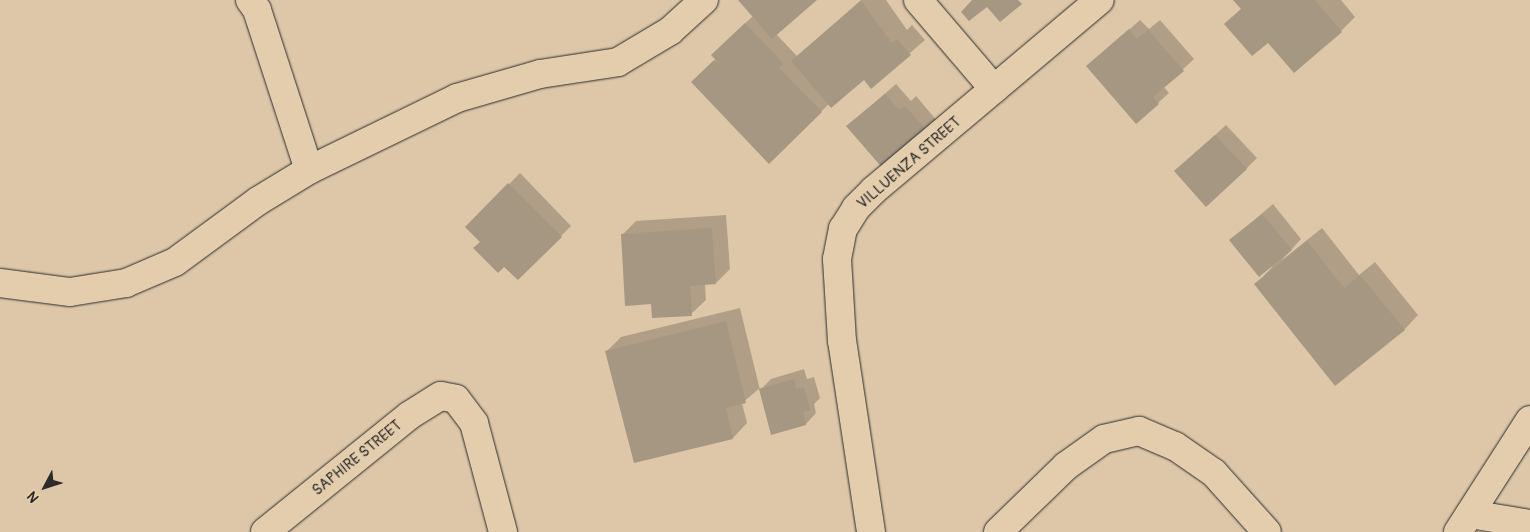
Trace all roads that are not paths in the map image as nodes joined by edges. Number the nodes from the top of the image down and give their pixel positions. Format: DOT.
graph roads {
  1 [pos="250,0"];
  2 [pos="704,0"];
  3 [pos="918,0"];
  4 [pos="1100,0"];
  5 [pos="994,89"];
  6 [pos="309,170"];
  7 [pos="0,283"];
  8 [pos="1530,420"];
  9 [pos="1528,521"];
  10 [pos="1464,523"];
  11 [pos="265,532"];
  12 [pos="503,532"];
  13 [pos="870,532"];
  14 [pos="998,532"];
  15 [pos="1267,532"];
  1 -- 6 [label="street"];
  2 -- 6 [label="street"];
  3 -- 5 [label="street"];
  4 -- 5 [label="street, VILLUENZA STREET"];
  5 -- 13 [label="street, VILLUENZA STREET"];
  6 -- 7 [label="street"];
  8 -- 10 [label="street"];
  9 -- 10 [label="street"];
  11 -- 12 [label="street, SAPHIRE STREET"];
  14 -- 15 [label="street"];
}
